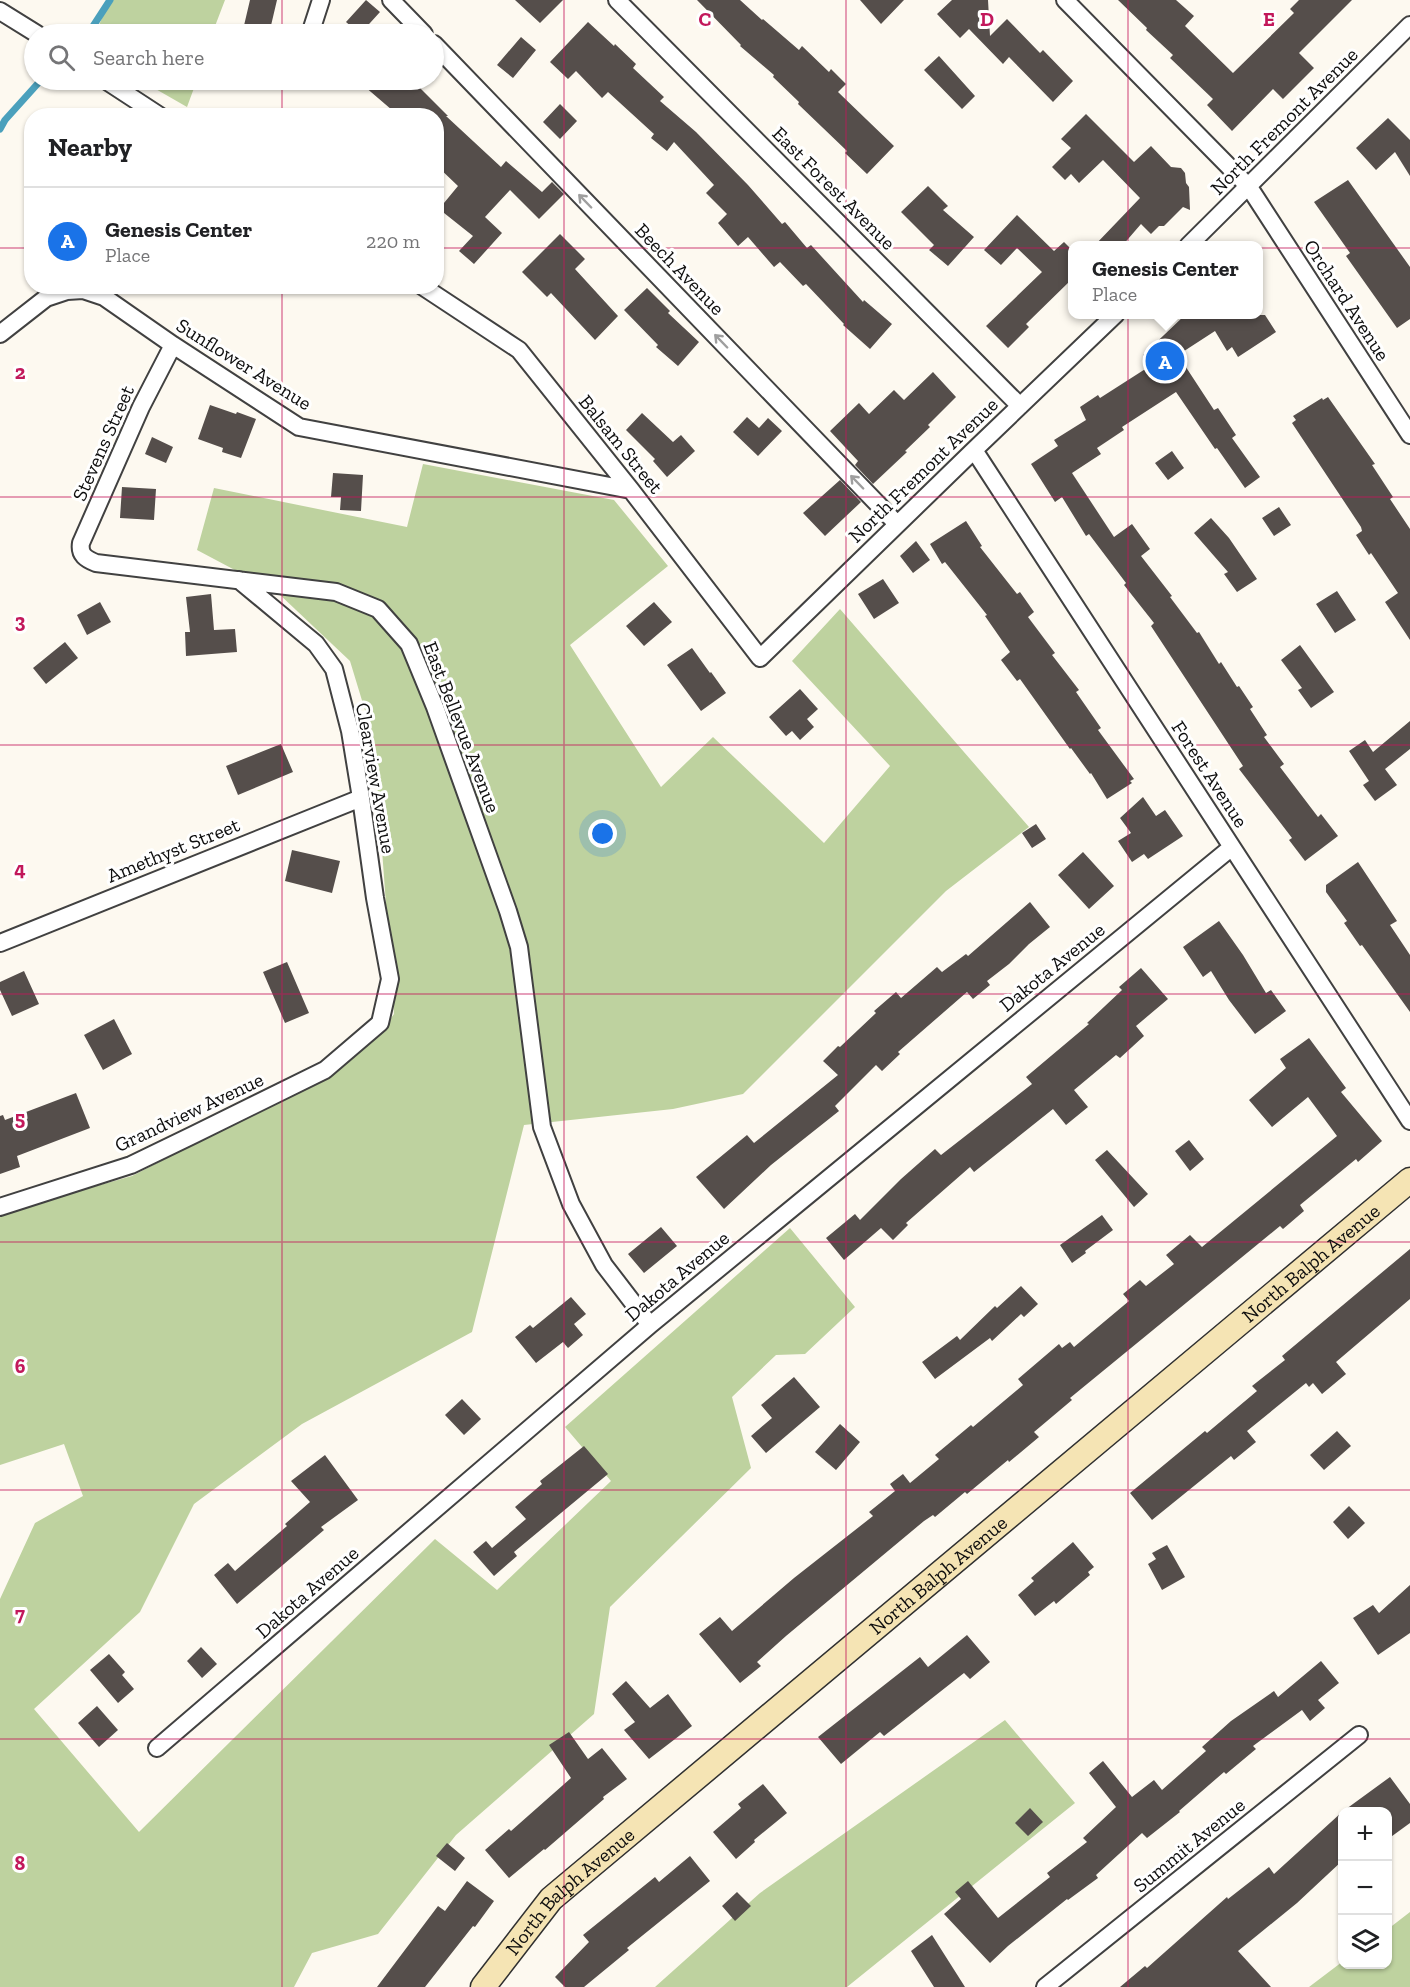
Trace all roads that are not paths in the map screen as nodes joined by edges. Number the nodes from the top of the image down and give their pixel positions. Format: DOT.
graph roads {
  1 [pos="321,0"];
  2 [pos="391,0"];
  3 [pos="617,0"];
  4 [pos="1065,0"];
  5 [pos="0,11"];
  6 [pos="313,24"];
  7 [pos="414,24"];
  8 [pos="1410,25"];
  9 [pos="24,26"];
  10 [pos="444,54"];
  11 [pos="120,90"];
  12 [pos="148,108"];
  13 [pos="1249,187"];
  14 [pos="1193,241"];
  15 [pos="58,294"];
  16 [pos="95,294"];
  17 [pos="434,294"];
  18 [pos="1112,319"];
  19 [pos="0,334"];
  20 [pos="173,345"];
  21 [pos="1020,406"];
  22 [pos="1410,435"];
  23 [pos="974,450"];
  24 [pos="631,490"];
  25 [pos="897,524"];
  26 [pos="87,559"];
  27 [pos="239,580"];
  28 [pos="760,658"];
  29 [pos="361,798"];
  30 [pos="1232,847"];
  31 [pos="0,943"];
  32 [pos="380,1023"];
  33 [pos="1410,1121"];
  34 [pos="1410,1180"];
  35 [pos="0,1207"];
  36 [pos="650,1325"];
  37 [pos="1359,1735"];
  38 [pos="156,1748"];
  39 [pos="483,1987"];
  40 [pos="1045,1987"];
  1 -- 6 [label="street"];
  2 -- 7 [label="street"];
  3 -- 21 [label="street, East Forest Avenue"];
  4 -- 13 [label="street, Orchard Avenue"];
  5 -- 9 [label="street"];
  8 -- 13 [label="street, North Fremont Avenue"];
  25 -- 10 [label="street, Beech Avenue, one-way"];
  11 -- 12 [label="street"];
  13 -- 14 [label="street, North Fremont Avenue"];
  13 -- 22 [label="street, Orchard Avenue"];
  15 -- 19 [label="street, Sunflower Avenue"];
  16 -- 20 [label="street, Sunflower Avenue"];
  17 -- 24 [label="street, Balsam Street"];
  18 -- 21 [label="street, North Fremont Avenue"];
  20 -- 24 [label="street, Sunflower Avenue"];
  20 -- 26 [label="street, Stevens Street"];
  21 -- 23 [label="street, North Fremont Avenue"];
  23 -- 25 [label="street, North Fremont Avenue"];
  23 -- 30 [label="street, Forest Avenue"];
  24 -- 28 [label="street, Balsam Street"];
  25 -- 28 [label="street, North Fremont Avenue"];
  26 -- 27 [label="street, East Bellevue Avenue"];
  27 -- 29 [label="street, Clearview Avenue"];
  27 -- 36 [label="street, East Bellevue Avenue"];
  29 -- 31 [label="street, Amethyst Street"];
  29 -- 32 [label="street, Clearview Avenue"];
  30 -- 33 [label="street, Forest Avenue"];
  30 -- 36 [label="street, Dakota Avenue"];
  32 -- 35 [label="street, Grandview Avenue"];
  34 -- 39 [label="street, North Balph Avenue"];
  36 -- 38 [label="street, Dakota Avenue"];
  37 -- 40 [label="street, Summit Avenue"];
}
